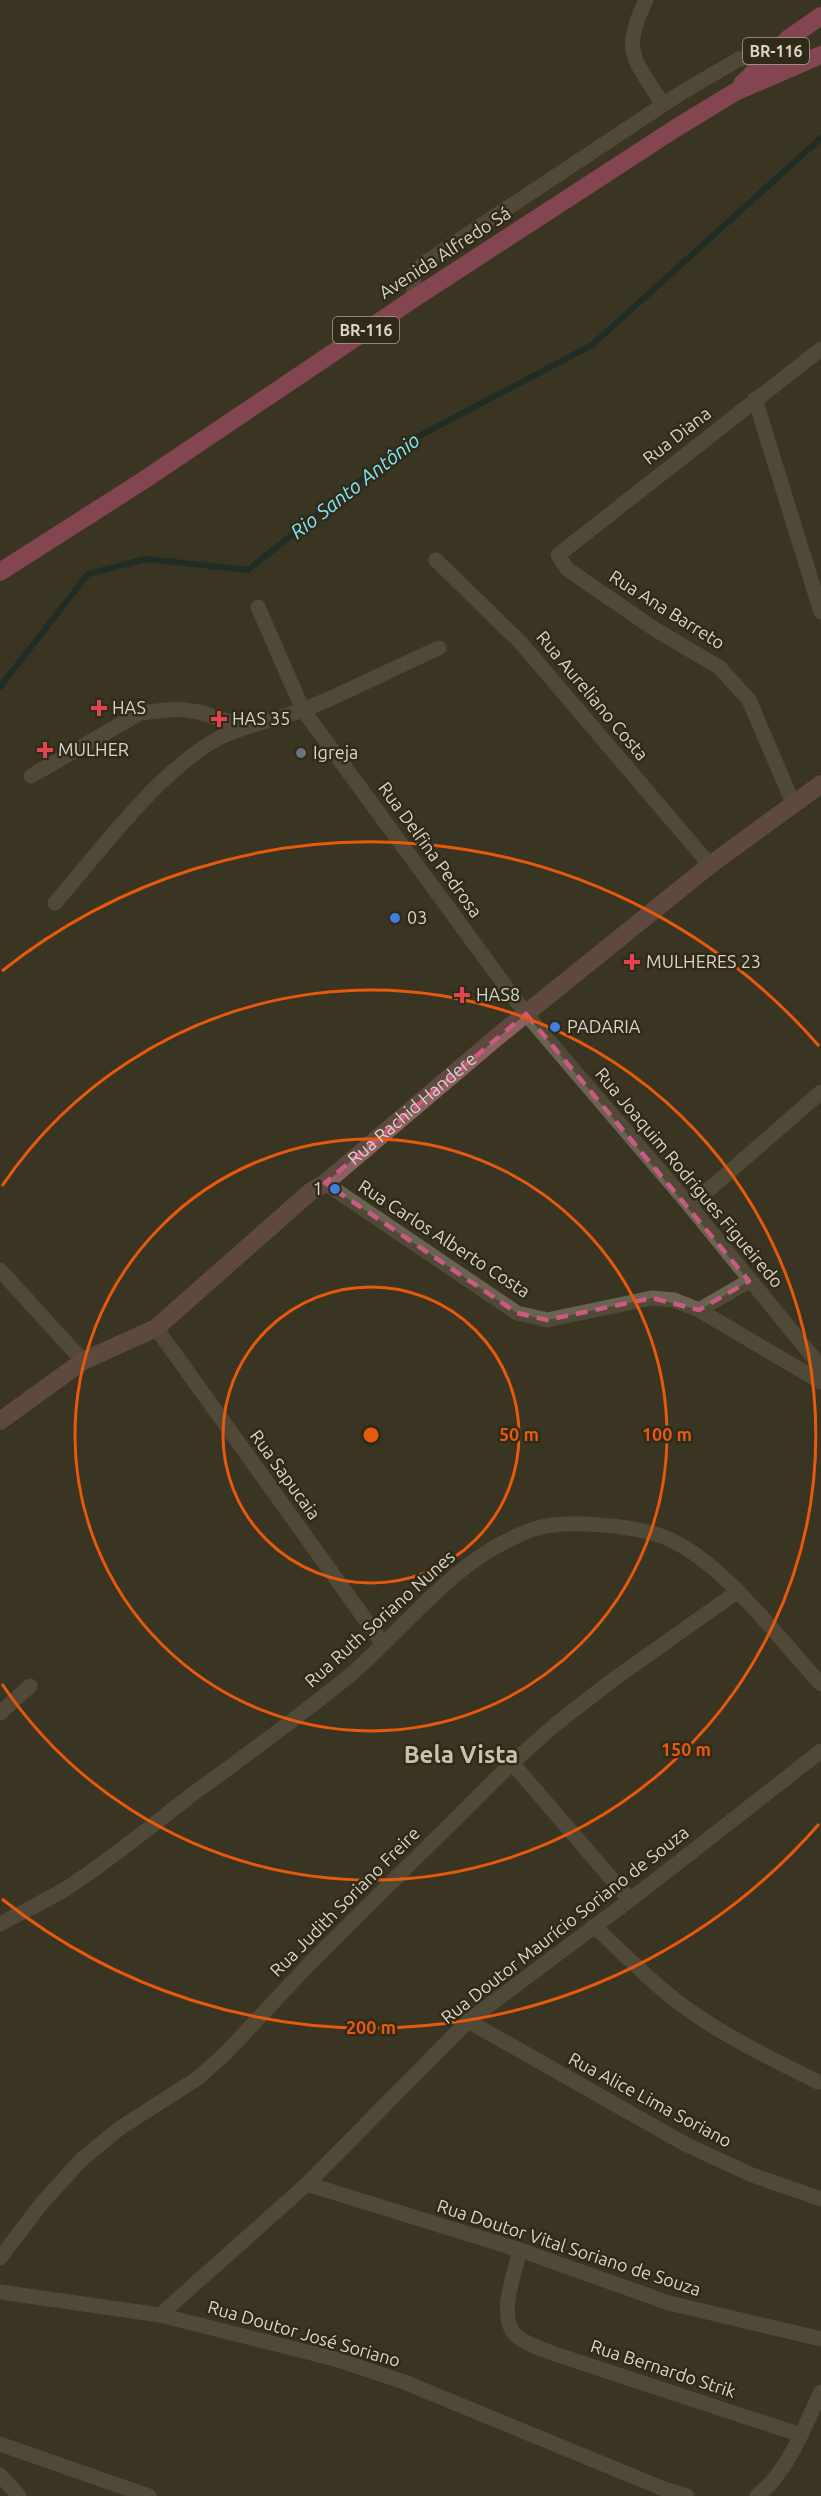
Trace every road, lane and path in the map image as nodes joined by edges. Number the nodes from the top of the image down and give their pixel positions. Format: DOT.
graph roads {
  1 [pos="646,0"];
  2 [pos="821,16"];
  3 [pos="821,55"];
  4 [pos="766,61"];
  5 [pos="735,92"];
  6 [pos="663,105"];
  7 [pos="413,299"];
  8 [pos="821,349"];
  9 [pos="755,399"];
  10 [pos="558,555"];
  11 [pos="436,560"];
  12 [pos="0,572"];
  13 [pos="258,607"];
  14 [pos="821,612"];
  15 [pos="439,648"];
  16 [pos="303,710"];
  17 [pos="246,727"];
  18 [pos="31,776"];
  19 [pos="821,784"];
  20 [pos="793,803"];
  21 [pos="710,864"];
  22 [pos="55,903"];
  23 [pos="526,1014"];
  24 [pos="821,1092"];
  25 [pos="325,1183"];
  26 [pos="690,1206"];
  27 [pos="0,1270"];
  28 [pos="749,1281"];
  29 [pos="699,1310"];
  30 [pos="156,1328"];
  31 [pos="83,1361"];
  32 [pos="821,1367"];
  33 [pos="821,1382"];
  34 [pos="0,1421"];
  35 [pos="737,1592"];
  36 [pos="383,1644"];
  37 [pos="821,1684"];
  38 [pos="30,1686"];
  39 [pos="0,1713"];
  40 [pos="821,1751"];
  41 [pos="512,1763"];
  42 [pos="630,1900"];
  43 [pos="0,1924"];
  44 [pos="594,1926"];
  45 [pos="468,2021"];
  46 [pos="818,2082"];
  47 [pos="307,2184"];
  48 [pos="821,2199"];
  49 [pos="520,2250"];
  50 [pos="0,2258"];
  51 [pos="0,2292"];
  52 [pos="160,2315"];
  53 [pos="821,2339"];
  54 [pos="821,2392"];
  55 [pos="801,2435"];
  56 [pos="0,2444"];
  57 [pos="0,2475"];
  58 [pos="19,2496"];
  59 [pos="149,2496"];
  60 [pos="687,2496"];
  61 [pos="757,2496"];
  1 -- 6 [label="street"];
  2 -- 4 [label="highway, Avenida Alfredo Sá / BR-116"];
  3 -- 5 [label="highway, Avenida Alfredo Sá / BR-116"];
  4 -- 5 [label="highway, Avenida Alfredo Sá / BR-116"];
  4 -- 6 [label="street"];
  5 -- 7 [label="highway, Avenida Alfredo Sá / BR-116"];
  6 -- 7 [label="street"];
  7 -- 12 [label="highway, Avenida Alfredo Sá / BR-116"];
  8 -- 9 [label="street, Rua Diana"];
  9 -- 10 [label="street, Rua Diana"];
  9 -- 14 [label="street"];
  10 -- 20 [label="street, Rua Ana Barreto"];
  11 -- 21 [label="street, Rua Aureliano Costa"];
  13 -- 16 [label="street, Rua Delfina Pedrosa"];
  15 -- 16 [label="street"];
  16 -- 17 [label="street"];
  16 -- 23 [label="street, Rua Delfina Pedrosa"];
  17 -- 18 [label="street"];
  17 -- 22 [label="street"];
  19 -- 20 [label="street, Rua Rachid Handere"];
  20 -- 21 [label="street, Rua Rachid Handere"];
  21 -- 23 [label="street, Rua Rachid Handere"];
  23 -- 25 [label="street, Rua Rachid Handere"];
  23 -- 26 [label="street, Rua Joaquim Rodrigues Figueiredo"];
  24 -- 26 [label="street"];
  25 -- 29 [label="street, Rua Carlos Alberto Costa"];
  25 -- 30 [label="street, Rua Rachid Handere"];
  26 -- 28 [label="street, Rua Joaquim Rodrigues Figueiredo"];
  27 -- 31 [label="street"];
  28 -- 29 [label="street"];
  28 -- 32 [label="street, Rua Joaquim Rodrigues Figueiredo"];
  29 -- 33 [label="street"];
  30 -- 31 [label="street, Rua Rachid Handere"];
  30 -- 36 [label="street, Rua Sapucaia"];
  31 -- 34 [label="street, Rua Rachid Handere"];
  35 -- 36 [label="street, Rua Ruth Soriano Nunes"];
  35 -- 37 [label="street, Rua Ruth Soriano Nunes"];
  35 -- 41 [label="street, Rua Judith Soriano Freire"];
  36 -- 43 [label="street, Rua Ruth Soriano Nunes"];
  38 -- 39 [label="street"];
  40 -- 42 [label="street, Rua Doutor Maurício Soriano de Souza"];
  41 -- 42 [label="street"];
  41 -- 50 [label="street, Rua Judith Soriano Freire"];
  42 -- 44 [label="street, Rua Doutor Maurício Soriano de Souza"];
  44 -- 45 [label="street, Rua Doutor Maurício Soriano de Souza"];
  44 -- 46 [label="street"];
  45 -- 47 [label="street, Rua Doutor Maurício Soriano de Souza"];
  45 -- 48 [label="street, Rua Alice Lima Soriano"];
  47 -- 49 [label="street, Rua Doutor Vital Soriano de Souza"];
  47 -- 52 [label="street, Rua Doutor Maurício Soriano de Souza"];
  49 -- 53 [label="street, Rua Doutor Vital Soriano de Souza"];
  49 -- 55 [label="street, Rua Bernardo Strik"];
  51 -- 52 [label="street, Rua Doutor José Soriano"];
  52 -- 60 [label="street, Rua Doutor José Soriano"];
  54 -- 55 [label="street"];
  55 -- 61 [label="street"];
  56 -- 59 [label="street"];
  57 -- 58 [label="street"];
}
